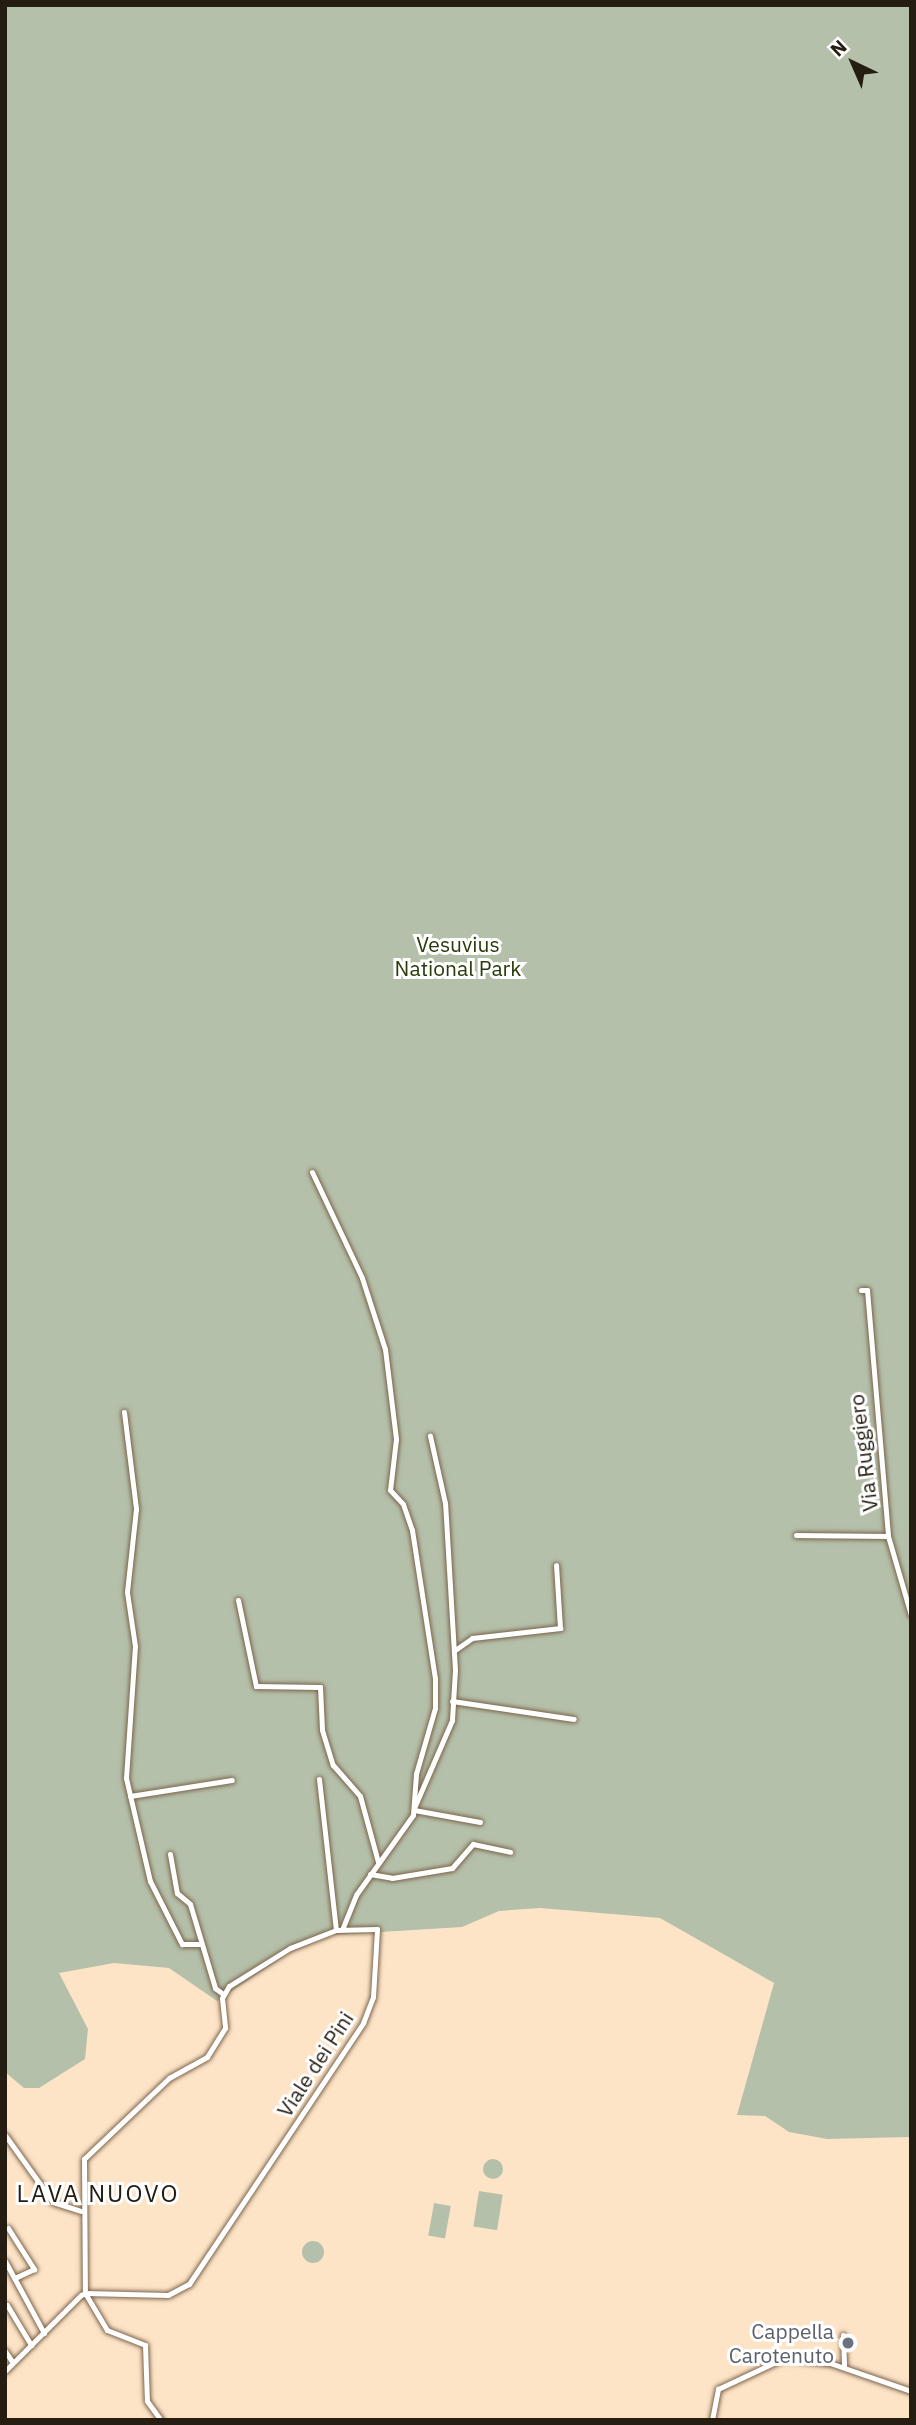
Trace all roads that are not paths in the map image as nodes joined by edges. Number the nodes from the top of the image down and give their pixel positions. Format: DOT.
graph roads {
  1 [pos="312,1172"];
  2 [pos="861,1290"];
  3 [pos="124,1412"];
  4 [pos="430,1436"];
  5 [pos="796,1535"];
  6 [pos="888,1536"];
  7 [pos="556,1565"];
  8 [pos="238,1600"];
  9 [pos="911,1615"];
  10 [pos="454,1651"];
  11 [pos="452,1701"];
  12 [pos="574,1719"];
  13 [pos="319,1779"];
  14 [pos="232,1780"];
  15 [pos="130,1796"];
  16 [pos="414,1809"];
  17 [pos="480,1822"];
  18 [pos="510,1852"];
  19 [pos="170,1853"];
  20 [pos="379,1862"];
  21 [pos="370,1874"];
  22 [pos="340,1929"];
  23 [pos="200,1944"];
  24 [pos="223,1994"];
  25 [pos="5,2135"];
  26 [pos="81,2211"];
  27 [pos="8,2228"];
  28 [pos="5,2261"];
  29 [pos="15,2278"];
  30 [pos="85,2293"];
  31 [pos="6,2304"];
  32 [pos="44,2333"];
  33 [pos="844,2335"];
  34 [pos="31,2345"];
  35 [pos="5,2351"];
  36 [pos="13,2363"];
  37 [pos="844,2367"];
  38 [pos="5,2371"];
  39 [pos="911,2391"];
  40 [pos="161,2420"];
  41 [pos="712,2420"];
  1 -- 16 [label="street"];
  2 -- 6 [label="street, Via Ruggiero"];
  3 -- 15 [label="street"];
  4 -- 10 [label="street"];
  5 -- 6 [label="street"];
  6 -- 9 [label="street, Via Ruggiero"];
  7 -- 10 [label="street"];
  8 -- 20 [label="street"];
  10 -- 11 [label="street"];
  11 -- 12 [label="street"];
  11 -- 16 [label="street"];
  13 -- 22 [label="street"];
  14 -- 15 [label="street"];
  15 -- 23 [label="street"];
  16 -- 17 [label="street"];
  16 -- 20 [label="street"];
  18 -- 21 [label="street"];
  19 -- 23 [label="street"];
  20 -- 21 [label="street"];
  21 -- 22 [label="street"];
  22 -- 24 [label="street, Viale dei Pini"];
  22 -- 30 [label="street, Viale dei Pini"];
  23 -- 24 [label="street"];
  24 -- 26 [label="street"];
  25 -- 26 [label="street"];
  26 -- 30 [label="street"];
  27 -- 29 [label="street"];
  28 -- 29 [label="street"];
  29 -- 32 [label="street"];
  30 -- 32 [label="street"];
  30 -- 40 [label="street"];
  31 -- 34 [label="street"];
  32 -- 34 [label="street"];
  33 -- 37 [label="street"];
  34 -- 36 [label="street"];
  35 -- 36 [label="street"];
  36 -- 38 [label="street"];
  37 -- 39 [label="street"];
  37 -- 41 [label="street"];
}
